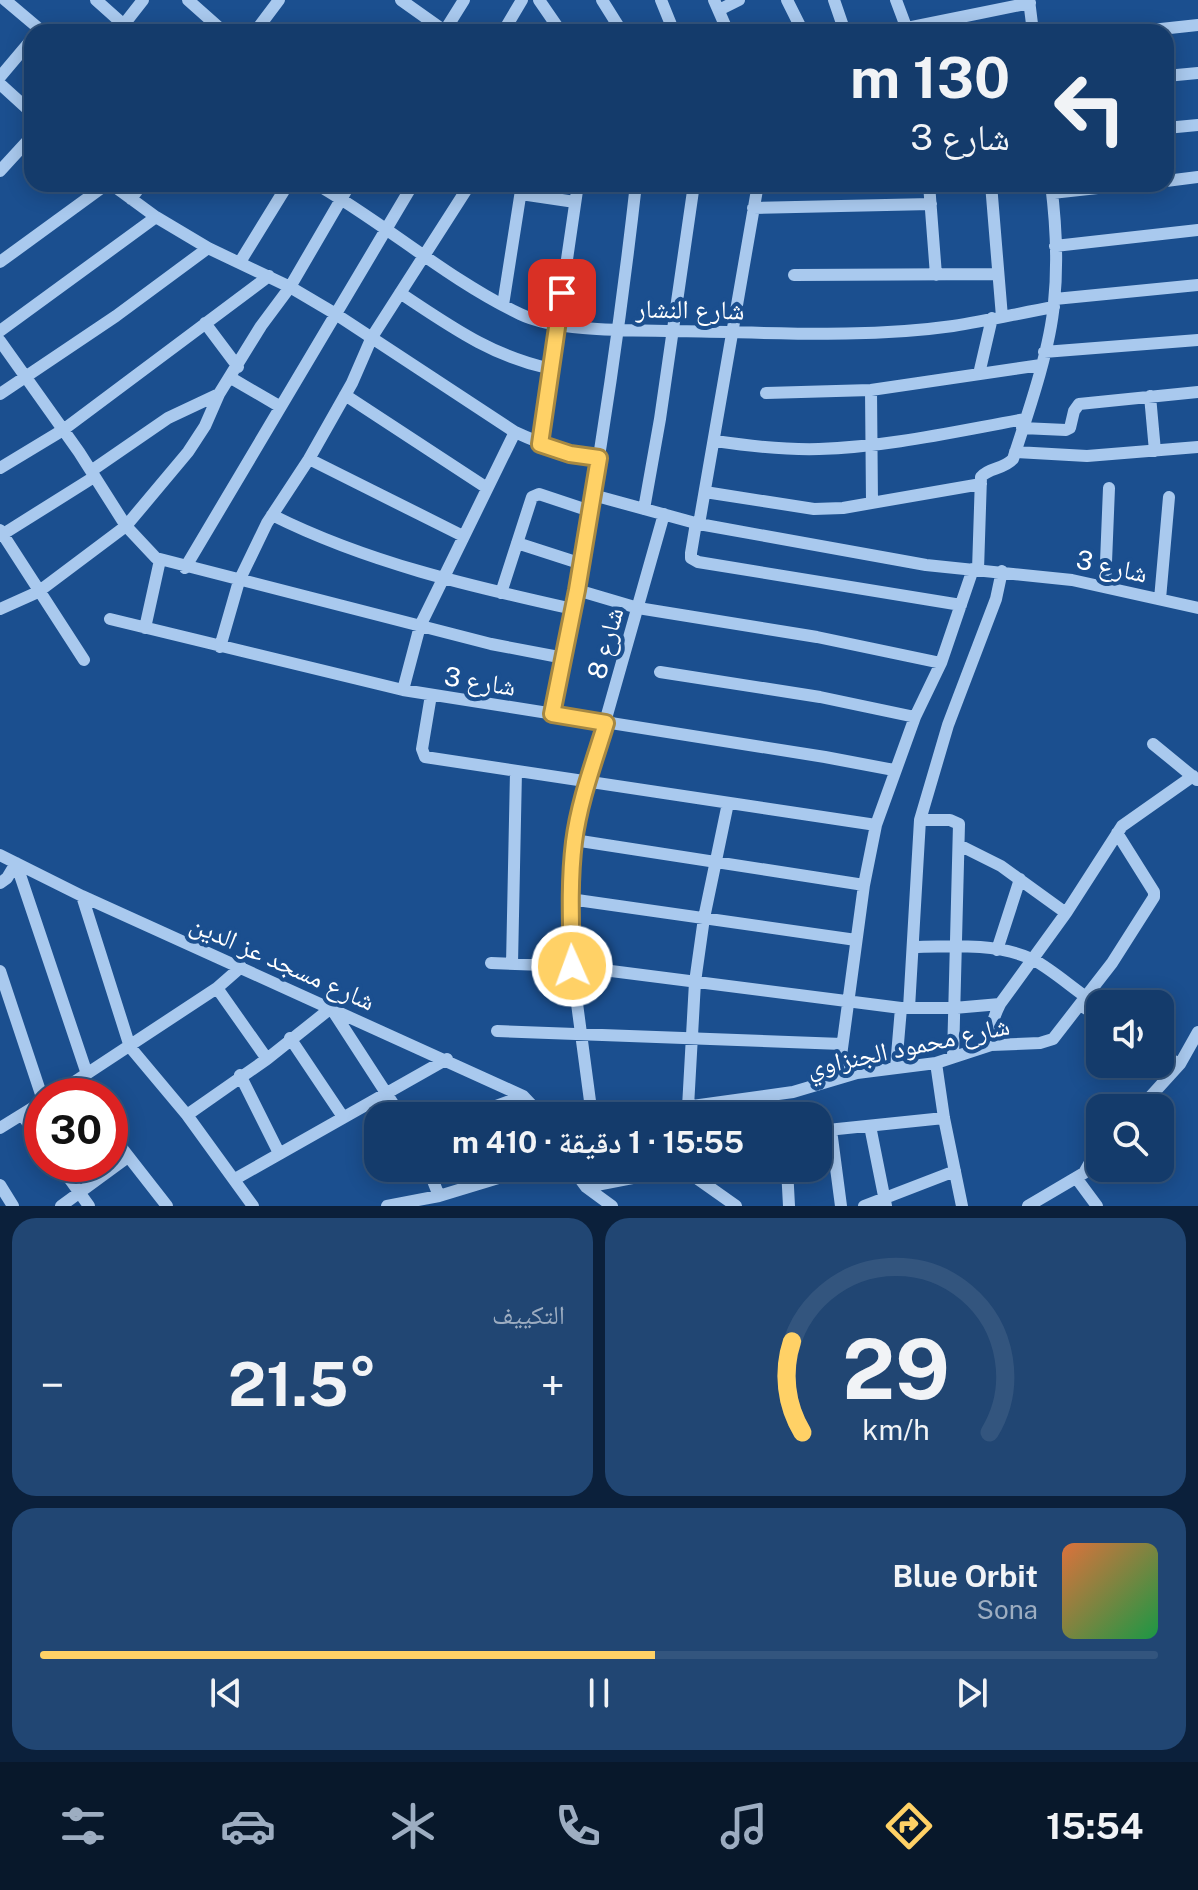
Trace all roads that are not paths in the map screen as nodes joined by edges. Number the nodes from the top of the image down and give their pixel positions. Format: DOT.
graph roads {
  1 [pos="5,0"];
  2 [pos="96,0"];
  3 [pos="143,0"];
  4 [pos="188,0"];
  5 [pos="279,0"];
  6 [pos="401,0"];
  7 [pos="464,0"];
  8 [pos="522,0"];
  9 [pos="539,0"];
  10 [pos="602,0"];
  11 [pos="661,0"];
  12 [pos="739,0"];
  13 [pos="787,0"];
  14 [pos="834,0"];
  15 [pos="896,0"];
  16 [pos="1030,2"];
  17 [pos="716,5"];
  18 [pos="29,24"];
  19 [pos="117,24"];
  20 [pos="124,24"];
  21 [pos="215,24"];
  22 [pos="261,24"];
  23 [pos="434,24"];
  24 [pos="450,24"];
  25 [pos="508,24"];
  26 [pos="556,24"];
  27 [pos="617,24"];
  28 [pos="671,24"];
  29 [pos="724,24"];
  30 [pos="799,24"];
  31 [pos="842,24"];
  32 [pos="906,24"];
  33 [pos="934,24"];
  34 [pos="1032,24"];
  35 [pos="1198,25"];
  36 [pos="1174,28"];
  37 [pos="24,49"];
  38 [pos="1198,73"];
  39 [pos="1174,75"];
  40 [pos="0,77"];
  41 [pos="0,84"];
  42 [pos="24,106"];
  43 [pos="1198,125"];
  44 [pos="1174,127"];
  45 [pos="24,145"];
  46 [pos="0,171"];
  47 [pos="1198,177"];
  48 [pos="1174,180"];
  49 [pos="98,192"];
  50 [pos="121,192"];
  51 [pos="136,192"];
  52 [pos="283,192"];
  53 [pos="330,192"];
  54 [pos="345,192"];
  55 [pos="408,192"];
  56 [pos="465,192"];
  57 [pos="522,192"];
  58 [pos="534,192"];
  59 [pos="577,192"];
  60 [pos="635,192"];
  61 [pos="693,192"];
  62 [pos="756,192"];
  63 [pos="930,192"];
  64 [pos="992,192"];
  65 [pos="1052,192"];
  66 [pos="341,198"];
  67 [pos="131,199"];
  68 [pos="575,202"];
  69 [pos="931,204"];
  70 [pos="753,208"];
  71 [pos="156,217"];
  72 [pos="385,227"];
  73 [pos="1198,230"];
  74 [pos="1055,246"];
  75 [pos="208,248"];
  76 [pos="424,257"];
  77 [pos="0,262"];
  78 [pos="240,262"];
  79 [pos="998,274"];
  80 [pos="794,275"];
  81 [pos="936,275"];
  82 [pos="269,276"];
  83 [pos="1198,285"];
  84 [pos="290,287"];
  85 [pos="400,293"];
  86 [pos="1054,303"];
  87 [pos="503,305"];
  88 [pos="334,313"];
  89 [pos="997,318"];
  90 [pos="205,323"];
  91 [pos="557,324"];
  92 [pos="0,331"];
  93 [pos="619,331"];
  94 [pos="673,331"];
  95 [pos="731,332"];
  96 [pos="372,337"];
  97 [pos="1198,340"];
  98 [pos="0,341"];
  99 [pos="1042,358"];
  100 [pos="551,369"];
  101 [pos="234,372"];
  102 [pos="979,374"];
  103 [pos="24,377"];
  104 [pos="871,390"];
  105 [pos="1198,392"];
  106 [pos="766,393"];
  107 [pos="0,394"];
  108 [pos="219,394"];
  109 [pos="345,395"];
  110 [pos="1150,396"];
  111 [pos="279,406"];
  112 [pos="1023,424"];
  113 [pos="63,430"];
  114 [pos="515,432"];
  115 [pos="715,441"];
  116 [pos="540,444"];
  117 [pos="871,445"];
  118 [pos="1198,447"];
  119 [pos="1155,451"];
  120 [pos="1015,452"];
  121 [pos="599,458"];
  122 [pos="309,459"];
  123 [pos="0,468"];
  124 [pos="92,474"];
  125 [pos="981,484"];
  126 [pos="487,488"];
  127 [pos="1109,488"];
  128 [pos="705,492"];
  129 [pos="593,495"];
  130 [pos="1169,497"];
  131 [pos="872,503"];
  132 [pos="644,509"];
  133 [pos="590,511"];
  134 [pos="664,514"];
  135 [pos="272,515"];
  136 [pos="698,524"];
  137 [pos="126,526"];
  138 [pos="1,534"];
  139 [pos="463,536"];
  140 [pos="517,543"];
  141 [pos="160,560"];
  142 [pos="582,564"];
  143 [pos="185,568"];
  144 [pos="975,570"];
  145 [pos="1002,571"];
  146 [pos="442,579"];
  147 [pos="239,581"];
  148 [pos="1105,587"];
  149 [pos="577,590"];
  150 [pos="38,592"];
  151 [pos="501,593"];
  152 [pos="1160,599"];
  153 [pos="961,605"];
  154 [pos="638,608"];
  155 [pos="1198,608"];
  156 [pos="0,609"];
  157 [pos="573,609"];
  158 [pos="110,619"];
  159 [pos="420,626"];
  160 [pos="145,628"];
  161 [pos="220,647"];
  162 [pos="564,658"];
  163 [pos="84,660"];
  164 [pos="941,663"];
  165 [pos="660,672"];
  166 [pos="403,690"];
  167 [pos="431,695"];
  168 [pos="552,714"];
  169 [pos="915,717"];
  170 [pos="606,723"];
  171 [pos="1153,744"];
  172 [pos="894,770"];
  173 [pos="516,771"];
  174 [pos="1196,779"];
  175 [pos="588,782"];
  176 [pos="728,803"];
  177 [pos="920,820"];
  178 [pos="876,825"];
  179 [pos="1117,833"];
  180 [pos="574,840"];
  181 [pos="959,845"];
  182 [pos="0,855"];
  183 [pos="716,862"];
  184 [pos="16,863"];
  185 [pos="1020,879"];
  186 [pos="0,883"];
  187 [pos="864,885"];
  188 [pos="82,896"];
  189 [pos="570,899"];
  190 [pos="1066,913"];
  191 [pos="704,918"];
  192 [pos="856,940"];
  193 [pos="956,946"];
  194 [pos="914,947"];
  195 [pos="997,950"];
  196 [pos="1032,960"];
  197 [pos="491,963"];
  198 [pos="512,964"];
  199 [pos="572,966"];
  200 [pos="241,967"];
  201 [pos="0,971"];
  202 [pos="695,982"];
  203 [pos="217,988"];
  204 [pos="1083,1001"];
  205 [pos="847,1003"];
  206 [pos="1000,1004"];
  207 [pos="1086,1004"];
  208 [pos="331,1008"];
  209 [pos="905,1008"];
  210 [pos="954,1008"];
  211 [pos="497,1031"];
  212 [pos="1198,1032"];
  213 [pos="582,1034"];
  214 [pos="290,1038"];
  215 [pos="691,1038"];
  216 [pos="842,1044"];
  217 [pos="991,1045"];
  218 [pos="130,1047"];
  219 [pos="1193,1054"];
  220 [pos="953,1057"];
  221 [pos="267,1059"];
  222 [pos="447,1059"];
  223 [pos="1174,1061"];
  224 [pos="936,1063"];
  225 [pos="1180,1064"];
  226 [pos="896,1067"];
  227 [pos="87,1074"];
  228 [pos="240,1075"];
  229 [pos="35,1078"];
  230 [pos="82,1078"];
  231 [pos="838,1078"];
  232 [pos="386,1094"];
  233 [pos="1153,1094"];
  234 [pos="523,1096"];
  235 [pos="391,1102"];
  236 [pos="507,1102"];
  237 [pos="529,1102"];
  238 [pos="590,1102"];
  239 [pos="688,1102"];
  240 [pos="723,1102"];
  241 [pos="22,1115"];
  242 [pos="187,1115"];
  243 [pos="343,1117"];
  244 [pos="24,1118"];
  245 [pos="944,1118"];
  246 [pos="870,1126"];
  247 [pos="0,1127"];
  248 [pos="832,1129"];
  249 [pos="279,1153"];
  250 [pos="128,1157"];
  251 [pos="832,1163"];
  252 [pos="1086,1170"];
  253 [pos="955,1171"];
  254 [pos="235,1179"];
  255 [pos="1077,1179"];
  256 [pos="72,1182"];
  257 [pos="94,1182"];
  258 [pos="434,1182"];
  259 [pos="485,1182"];
  260 [pos="582,1182"];
  261 [pos="788,1182"];
  262 [pos="0,1185"];
  263 [pos="586,1187"];
  264 [pos="80,1192"];
  265 [pos="439,1196"];
  266 [pos="884,1202"];
  267 [pos="13,1206"];
  268 [pos="61,1206"];
  269 [pos="89,1206"];
  270 [pos="167,1206"];
  271 [pos="253,1206"];
  272 [pos="387,1206"];
  273 [pos="612,1206"];
  274 [pos="736,1206"];
  275 [pos="789,1206"];
  276 [pos="841,1206"];
  277 [pos="864,1206"];
  278 [pos="962,1206"];
  279 [pos="1028,1206"];
  280 [pos="1097,1206"];
  1 -- 18 [label="street"];
  2 -- 19 [label="street"];
  3 -- 20 [label="street"];
  4 -- 21 [label="street"];
  5 -- 22 [label="street"];
  6 -- 23 [label="street"];
  7 -- 24 [label="street"];
  8 -- 25 [label="street"];
  9 -- 26 [label="street"];
  10 -- 27 [label="street"];
  11 -- 28 [label="street"];
  12 -- 17 [label="street"];
  13 -- 30 [label="street"];
  14 -- 31 [label="street"];
  15 -- 32 [label="street"];
  16 -- 33 [label="street"];
  16 -- 34 [label="street"];
  17 -- 29 [label="street"];
  35 -- 36 [label="street"];
  37 -- 40 [label="street"];
  38 -- 39 [label="street"];
  41 -- 42 [label="street"];
  43 -- 44 [label="street"];
  45 -- 46 [label="street"];
  47 -- 48 [label="street"];
  49 -- 77 [label="street"];
  50 -- 67 [label="street"];
  51 -- 67 [label="street"];
  52 -- 78 [label="street"];
  53 -- 66 [label="street, شارع النشار"];
  54 -- 66 [label="street"];
  55 -- 72 [label="street"];
  56 -- 76 [label="street"];
  57 -- 87 [label="street"];
  58 -- 68 [label="street"];
  59 -- 68 [label="street"];
  60 -- 93 [label="street"];
  61 -- 94 [label="street"];
  62 -- 70 [label="street"];
  63 -- 69 [label="street"];
  64 -- 79 [label="street"];
  65 -- 74 [label="street"];
  66 -- 72 [label="street, شارع النشار"];
  66 -- 84 [label="street"];
  67 -- 71 [label="street"];
  68 -- 91 [label="street"];
  69 -- 70 [label="street"];
  69 -- 81 [label="street"];
  70 -- 95 [label="street"];
  71 -- 75 [label="street"];
  71 -- 92 [label="street"];
  72 -- 76 [label="street, شارع النشار"];
  72 -- 88 [label="street"];
  73 -- 74 [label="street"];
  74 -- 86 [label="street"];
  75 -- 78 [label="street"];
  75 -- 103 [label="street"];
  76 -- 85 [label="street"];
  76 -- 87 [label="street, شارع النشار"];
  78 -- 82 [label="street"];
  79 -- 81 [label="street"];
  79 -- 89 [label="street"];
  80 -- 81 [label="street"];
  82 -- 84 [label="street"];
  82 -- 90 [label="street"];
  83 -- 86 [label="street, شارع النشار"];
  84 -- 88 [label="street"];
  84 -- 101 [label="street"];
  85 -- 96 [label="street"];
  85 -- 100 [label="street"];
  86 -- 89 [label="street, شارع النشار"];
  86 -- 99 [label="street"];
  87 -- 91 [label="street, شارع النشار"];
  88 -- 96 [label="street"];
  88 -- 111 [label="street"];
  89 -- 95 [label="street, شارع النشار"];
  89 -- 102 [label="street"];
  90 -- 101 [label="street"];
  90 -- 113 [label="street"];
  91 -- 93 [label="street, شارع النشار"];
  91 -- 100 [label="street"];
  93 -- 94 [label="street, شارع النشار"];
  93 -- 121 [label="street"];
  94 -- 95 [label="street, شارع النشار"];
  94 -- 132 [label="street"];
  95 -- 115 [label="street"];
  96 -- 109 [label="street"];
  96 -- 114 [label="street"];
  97 -- 99 [label="street"];
  98 -- 103 [label="street"];
  99 -- 102 [label="street"];
  99 -- 112 [label="street"];
  100 -- 116 [label="street"];
  101 -- 108 [label="street"];
  101 -- 111 [label="street"];
  102 -- 104 [label="street"];
  103 -- 107 [label="street"];
  103 -- 113 [label="street"];
  104 -- 106 [label="street"];
  104 -- 117 [label="street"];
  105 -- 110 [label="street"];
  108 -- 124 [label="street"];
  108 -- 137 [label="street"];
  109 -- 122 [label="street"];
  109 -- 126 [label="street"];
  110 -- 112 [label="street"];
  110 -- 119 [label="street"];
  111 -- 143 [label="street"];
  112 -- 117 [label="street"];
  112 -- 120 [label="street"];
  113 -- 123 [label="street"];
  113 -- 124 [label="street"];
  114 -- 116 [label="street"];
  114 -- 126 [label="street"];
  115 -- 117 [label="street"];
  115 -- 128 [label="street"];
  116 -- 121 [label="street"];
  117 -- 131 [label="street"];
  118 -- 119 [label="street"];
  119 -- 120 [label="street"];
  120 -- 125 [label="street"];
  121 -- 129 [label="street"];
  122 -- 135 [label="street"];
  122 -- 139 [label="street"];
  124 -- 137 [label="street"];
  124 -- 138 [label="street"];
  125 -- 131 [label="street"];
  125 -- 144 [label="street"];
  126 -- 139 [label="street"];
  127 -- 148 [label="street"];
  128 -- 131 [label="street"];
  128 -- 136 [label="street"];
  129 -- 132 [label="street, شارع 3"];
  129 -- 133 [label="street"];
  130 -- 152 [label="street"];
  132 -- 134 [label="street, شارع 3"];
  133 -- 140 [label="street"];
  133 -- 142 [label="street"];
  134 -- 136 [label="street, شارع 3"];
  134 -- 154 [label="street, شارع 8"];
  135 -- 146 [label="street"];
  135 -- 147 [label="street"];
  136 -- 144 [label="street, شارع 3"];
  136 -- 153 [label="street"];
  137 -- 141 [label="street"];
  137 -- 150 [label="street"];
  138 -- 150 [label="street"];
  139 -- 146 [label="street"];
  140 -- 142 [label="street"];
  140 -- 151 [label="street"];
  141 -- 143 [label="street"];
  141 -- 160 [label="street"];
  142 -- 149 [label="street"];
  143 -- 147 [label="street"];
  144 -- 145 [label="street, شارع 3"];
  144 -- 153 [label="street"];
  145 -- 148 [label="street, شارع 3"];
  145 -- 177 [label="street"];
  146 -- 151 [label="street"];
  146 -- 159 [label="street"];
  147 -- 159 [label="street"];
  147 -- 161 [label="street"];
  148 -- 152 [label="street, شارع 3"];
  149 -- 154 [label="street"];
  149 -- 157 [label="street"];
  150 -- 156 [label="street"];
  150 -- 163 [label="street"];
  151 -- 157 [label="street"];
  152 -- 155 [label="street, شارع 3"];
  153 -- 164 [label="street"];
  154 -- 164 [label="street"];
  154 -- 170 [label="street, شارع 8"];
  157 -- 162 [label="street"];
  158 -- 160 [label="street, شارع 3"];
  159 -- 162 [label="street"];
  159 -- 166 [label="street"];
  160 -- 161 [label="street, شارع 3"];
  161 -- 166 [label="street, شارع 3"];
  162 -- 168 [label="street"];
  164 -- 169 [label="street"];
  165 -- 169 [label="street"];
  166 -- 167 [label="street, شارع 3"];
  167 -- 168 [label="street, شارع 3"];
  167 -- 173 [label="street"];
  168 -- 170 [label="street, شارع 3"];
  169 -- 172 [label="street"];
  170 -- 172 [label="street, شارع 3"];
  170 -- 175 [label="street, شارع 8"];
  171 -- 174 [label="street"];
  172 -- 178 [label="street"];
  173 -- 175 [label="street"];
  173 -- 198 [label="street"];
  174 -- 179 [label="street"];
  175 -- 176 [label="street"];
  175 -- 180 [label="street, شارع 8"];
  176 -- 178 [label="street"];
  176 -- 183 [label="street"];
  177 -- 181 [label="street"];
  177 -- 194 [label="street"];
  178 -- 187 [label="street"];
  179 -- 190 [label="street"];
  179 -- 204 [label="street, شارع محمود الجنزاوي"];
  180 -- 183 [label="street"];
  180 -- 189 [label="street, شارع 8"];
  181 -- 185 [label="street"];
  181 -- 193 [label="street"];
  182 -- 184 [label="street, شارع مسجد عز الدين"];
  183 -- 187 [label="street"];
  183 -- 191 [label="street"];
  184 -- 186 [label="street"];
  184 -- 188 [label="street, شارع مسجد عز الدين"];
  184 -- 227 [label="street"];
  185 -- 190 [label="street"];
  185 -- 195 [label="street"];
  187 -- 192 [label="street"];
  188 -- 200 [label="street, شارع مسجد عز الدين"];
  188 -- 218 [label="street"];
  189 -- 191 [label="street"];
  189 -- 199 [label="street, شارع 8"];
  190 -- 196 [label="street"];
  191 -- 192 [label="street"];
  191 -- 202 [label="street"];
  192 -- 205 [label="street"];
  193 -- 194 [label="street"];
  193 -- 195 [label="street"];
  193 -- 210 [label="street"];
  194 -- 209 [label="street"];
  195 -- 196 [label="street"];
  196 -- 204 [label="street"];
  196 -- 206 [label="street"];
  197 -- 198 [label="street"];
  198 -- 199 [label="street"];
  199 -- 202 [label="street"];
  199 -- 213 [label="street, شارع 8"];
  200 -- 203 [label="street"];
  200 -- 208 [label="street, شارع مسجد عز الدين"];
  201 -- 229 [label="street"];
  202 -- 205 [label="street"];
  202 -- 215 [label="street"];
  203 -- 218 [label="street"];
  203 -- 221 [label="street"];
  204 -- 207 [label="street"];
  204 -- 217 [label="street, شارع محمود الجنزاوي"];
  205 -- 209 [label="street"];
  205 -- 216 [label="street"];
  206 -- 210 [label="street"];
  206 -- 217 [label="street"];
  208 -- 214 [label="street"];
  208 -- 222 [label="street, شارع مسجد عز الدين"];
  208 -- 232 [label="street"];
  209 -- 210 [label="street"];
  209 -- 226 [label="street"];
  210 -- 220 [label="street"];
  211 -- 213 [label="street"];
  212 -- 219 [label="street"];
  213 -- 215 [label="street"];
  213 -- 238 [label="street, شارع 8"];
  214 -- 221 [label="street"];
  214 -- 243 [label="street"];
  215 -- 216 [label="street"];
  215 -- 239 [label="street"];
  216 -- 231 [label="street"];
  217 -- 220 [label="street, شارع محمود الجنزاوي"];
  218 -- 227 [label="street"];
  218 -- 242 [label="street"];
  219 -- 225 [label="street"];
  220 -- 224 [label="street, شارع محمود الجنزاوي"];
  221 -- 228 [label="street"];
  222 -- 232 [label="street"];
  222 -- 234 [label="street, شارع مسجد عز الدين"];
  223 -- 225 [label="street"];
  224 -- 226 [label="street, شارع محمود الجنزاوي"];
  224 -- 245 [label="street"];
  225 -- 233 [label="street"];
  226 -- 231 [label="street, شارع محمود الجنزاوي"];
  227 -- 230 [label="street"];
  228 -- 242 [label="street"];
  228 -- 249 [label="street"];
  231 -- 240 [label="street, شارع محمود الجنزاوي"];
  232 -- 235 [label="street"];
  232 -- 243 [label="street"];
  234 -- 236 [label="street"];
  234 -- 237 [label="street, شارع مسجد عز الدين"];
  241 -- 244 [label="street"];
  241 -- 247 [label="street"];
  242 -- 254 [label="street"];
  243 -- 249 [label="street"];
  245 -- 246 [label="street"];
  245 -- 253 [label="street"];
  246 -- 248 [label="street"];
  246 -- 266 [label="street"];
  249 -- 254 [label="street"];
  250 -- 270 [label="street"];
  251 -- 276 [label="street"];
  252 -- 255 [label="street"];
  253 -- 266 [label="street"];
  253 -- 278 [label="street"];
  254 -- 271 [label="street"];
  255 -- 279 [label="street"];
  255 -- 280 [label="street"];
  256 -- 264 [label="street"];
  257 -- 264 [label="street"];
  258 -- 265 [label="street"];
  259 -- 265 [label="street"];
  260 -- 263 [label="street"];
  261 -- 275 [label="street"];
  262 -- 267 [label="street"];
  263 -- 273 [label="street"];
  263 -- 274 [label="street"];
  264 -- 268 [label="street"];
  264 -- 269 [label="street"];
  265 -- 272 [label="street"];
  266 -- 277 [label="street"];
}
